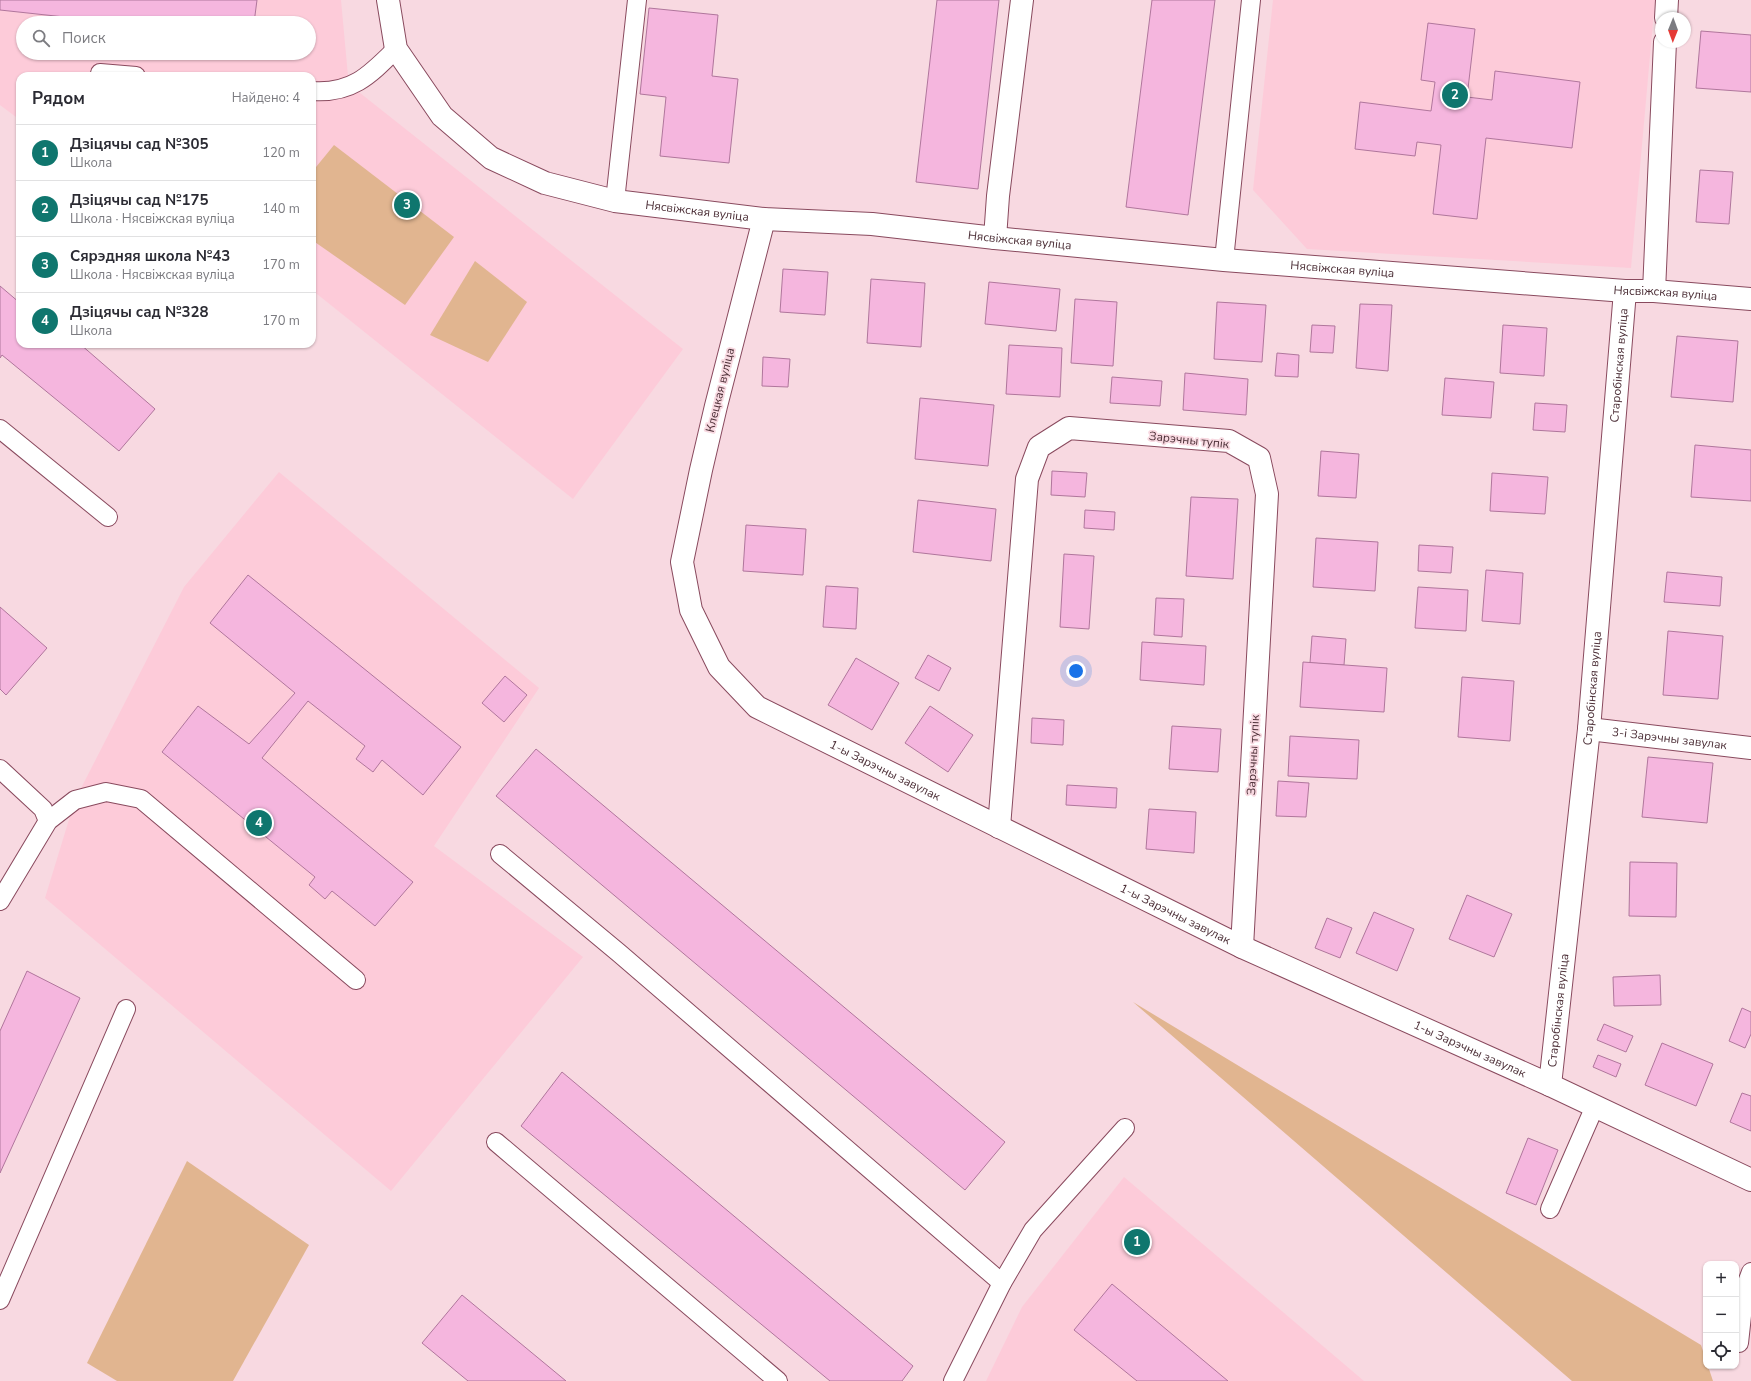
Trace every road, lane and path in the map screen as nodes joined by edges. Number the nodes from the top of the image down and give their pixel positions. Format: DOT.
graph roads {
  1 [pos="388,0"];
  2 [pos="637,0"];
  3 [pos="1022,0"];
  4 [pos="1251,0"];
  5 [pos="1667,0"];
  6 [pos="1666,12"];
  7 [pos="1665,48"];
  8 [pos="396,49"];
  9 [pos="316,91"];
  10 [pos="615,201"];
  11 [pos="764,219"];
  12 [pos="995,238"];
  13 [pos="1224,260"];
  14 [pos="1626,291"];
  15 [pos="1654,291"];
  16 [pos="1751,299"];
  17 [pos="0,429"];
  18 [pos="108,517"];
  19 [pos="682,562"];
  20 [pos="1589,729"];
  21 [pos="1751,748"];
  22 [pos="0,769"];
  23 [pos="48,821"];
  24 [pos="999,827"];
  25 [pos="500,854"];
  26 [pos="0,901"];
  27 [pos="1242,947"];
  28 [pos="356,980"];
  29 [pos="126,1009"];
  30 [pos="1550,1085"];
  31 [pos="1595,1106"];
  32 [pos="1126,1128"];
  33 [pos="496,1142"];
  34 [pos="1751,1180"];
  35 [pos="1550,1209"];
  36 [pos="1751,1272"];
  37 [pos="1002,1283"];
  38 [pos="0,1300"];
  39 [pos="1739,1343"];
  40 [pos="778,1381"];
  41 [pos="953,1381"];
  1 -- 8 [label="street, Нясвіжская вуліца"];
  2 -- 10 [label="lane"];
  3 -- 12 [label="street"];
  4 -- 13 [label="lane"];
  5 -- 6 [label="street"];
  7 -- 15 [label="street"];
  8 -- 9 [label="lane"];
  8 -- 10 [label="street, Нясвіжская вуліца"];
  10 -- 11 [label="street, Нясвіжская вуліца"];
  11 -- 12 [label="street, Нясвіжская вуліца"];
  11 -- 19 [label="street, Клецкая вуліца"];
  12 -- 13 [label="street, Нясвіжская вуліца"];
  13 -- 14 [label="street, Нясвіжская вуліца"];
  14 -- 15 [label="street, Нясвіжская вуліца"];
  14 -- 20 [label="street, Старобінская вуліца"];
  15 -- 16 [label="street, Нясвіжская вуліца"];
  17 -- 18 [label="lane"];
  19 -- 24 [label="street, 1-ы Зарэчны завулак"];
  20 -- 21 [label="street, 3-і Зарэчны завулак"];
  20 -- 30 [label="street, Старобінская вуліца"];
  22 -- 23 [label="lane"];
  23 -- 26 [label="lane"];
  23 -- 28 [label="lane"];
  24 -- 27 [label="street, 1-ы Зарэчны завулак"];
  24 -- 27 [label="street, Зарэчны тупік"];
  25 -- 37 [label="lane"];
  27 -- 30 [label="street, 1-ы Зарэчны завулак"];
  29 -- 38 [label="lane"];
  30 -- 31 [label="street, 1-ы Зарэчны завулак"];
  31 -- 34 [label="street, 1-ы Зарэчны завулак"];
  31 -- 35 [label="lane"];
  32 -- 37 [label="lane"];
  33 -- 40 [label="lane"];
  36 -- 39 [label="lane"];
  37 -- 41 [label="lane"];
}
